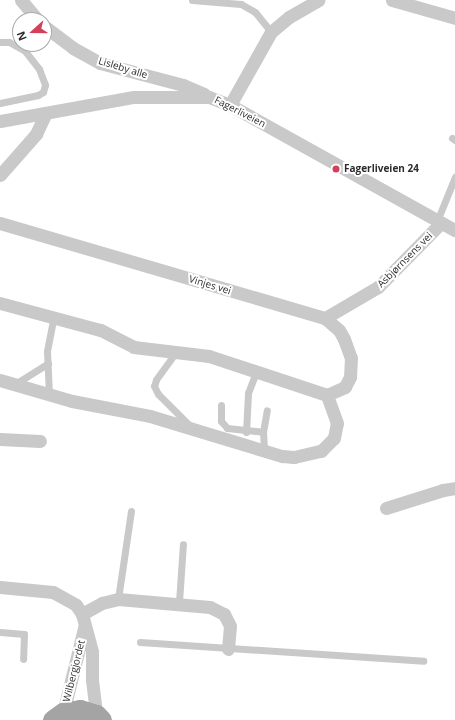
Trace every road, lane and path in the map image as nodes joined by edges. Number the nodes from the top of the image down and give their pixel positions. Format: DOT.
graph roads {
  1 [pos="21,0"];
  2 [pos="192,0"];
  3 [pos="319,0"];
  4 [pos="392,0"];
  5 [pos="31,12"];
  6 [pos="455,18"];
  7 [pos="52,32"];
  8 [pos="271,32"];
  9 [pos="0,42"];
  10 [pos="209,97"];
  11 [pos="0,103"];
  12 [pos="230,105"];
  13 [pos="46,113"];
  14 [pos="0,121"];
  15 [pos="0,175"];
  16 [pos="455,177"];
  17 [pos="0,222"];
  18 [pos="439,222"];
  19 [pos="455,230"];
  20 [pos="0,303"];
  21 [pos="54,316"];
  22 [pos="325,318"];
  23 [pos="176,352"];
  24 [pos="48,363"];
  25 [pos="256,372"];
  26 [pos="0,380"];
  27 [pos="15,384"];
  28 [pos="49,395"];
  29 [pos="327,396"];
  30 [pos="221,405"];
  31 [pos="267,410"];
  32 [pos="193,429"];
  33 [pos="246,432"];
  34 [pos="263,432"];
  35 [pos="0,441"];
  36 [pos="40,441"];
  37 [pos="264,450"];
  38 [pos="455,488"];
  39 [pos="386,508"];
  40 [pos="131,511"];
  41 [pos="184,544"];
  42 [pos="0,587"];
  43 [pos="118,599"];
  44 [pos="179,602"];
  45 [pos="82,614"];
  46 [pos="84,628"];
  47 [pos="0,632"];
  48 [pos="140,642"];
  49 [pos="228,649"];
  50 [pos="23,659"];
  51 [pos="423,661"];
  52 [pos="58,716"];
  53 [pos="99,717"];
  1 -- 5 [label="street"];
  2 -- 8 [label="lane"];
  3 -- 8 [label="street"];
  4 -- 6 [label="street"];
  7 -- 10 [label="street, Lisleby alle"];
  8 -- 12 [label="street"];
  9 -- 11 [label="lane"];
  10 -- 12 [label="street, Fagerliveien"];
  10 -- 13 [label="street, Fagerliveien"];
  12 -- 18 [label="street, Fagerliveien"];
  13 -- 14 [label="street, Fagerliveien"];
  13 -- 15 [label="street"];
  16 -- 18 [label="lane"];
  17 -- 22 [label="street, Vinjes vei"];
  18 -- 19 [label="street, Fagerliveien"];
  18 -- 22 [label="street, Asbjørnsens vei"];
  20 -- 21 [label="street"];
  21 -- 23 [label="street"];
  21 -- 24 [label="lane"];
  22 -- 29 [label="street, Vinjes vei"];
  23 -- 25 [label="street"];
  23 -- 32 [label="lane"];
  24 -- 27 [label="lane"];
  24 -- 28 [label="lane"];
  25 -- 29 [label="street"];
  25 -- 33 [label="lane"];
  26 -- 27 [label="street"];
  27 -- 28 [label="street"];
  28 -- 32 [label="street"];
  29 -- 37 [label="street"];
  30 -- 33 [label="lane"];
  31 -- 34 [label="lane"];
  32 -- 37 [label="street"];
  33 -- 34 [label="lane"];
  34 -- 37 [label="lane"];
  35 -- 36 [label="street"];
  38 -- 39 [label="street"];
  40 -- 43 [label="lane"];
  41 -- 44 [label="lane"];
  42 -- 45 [label="street"];
  43 -- 44 [label="street"];
  43 -- 45 [label="street"];
  44 -- 49 [label="street"];
  45 -- 46 [label="street, Wilbergjordet"];
  46 -- 52 [label="street, Wilbergjordet"];
  46 -- 53 [label="street, Wilbergjordet"];
  47 -- 50 [label="lane"];
  48 -- 49 [label="lane"];
  49 -- 51 [label="lane"];
  52 -- 53 [label="main road"];
}
